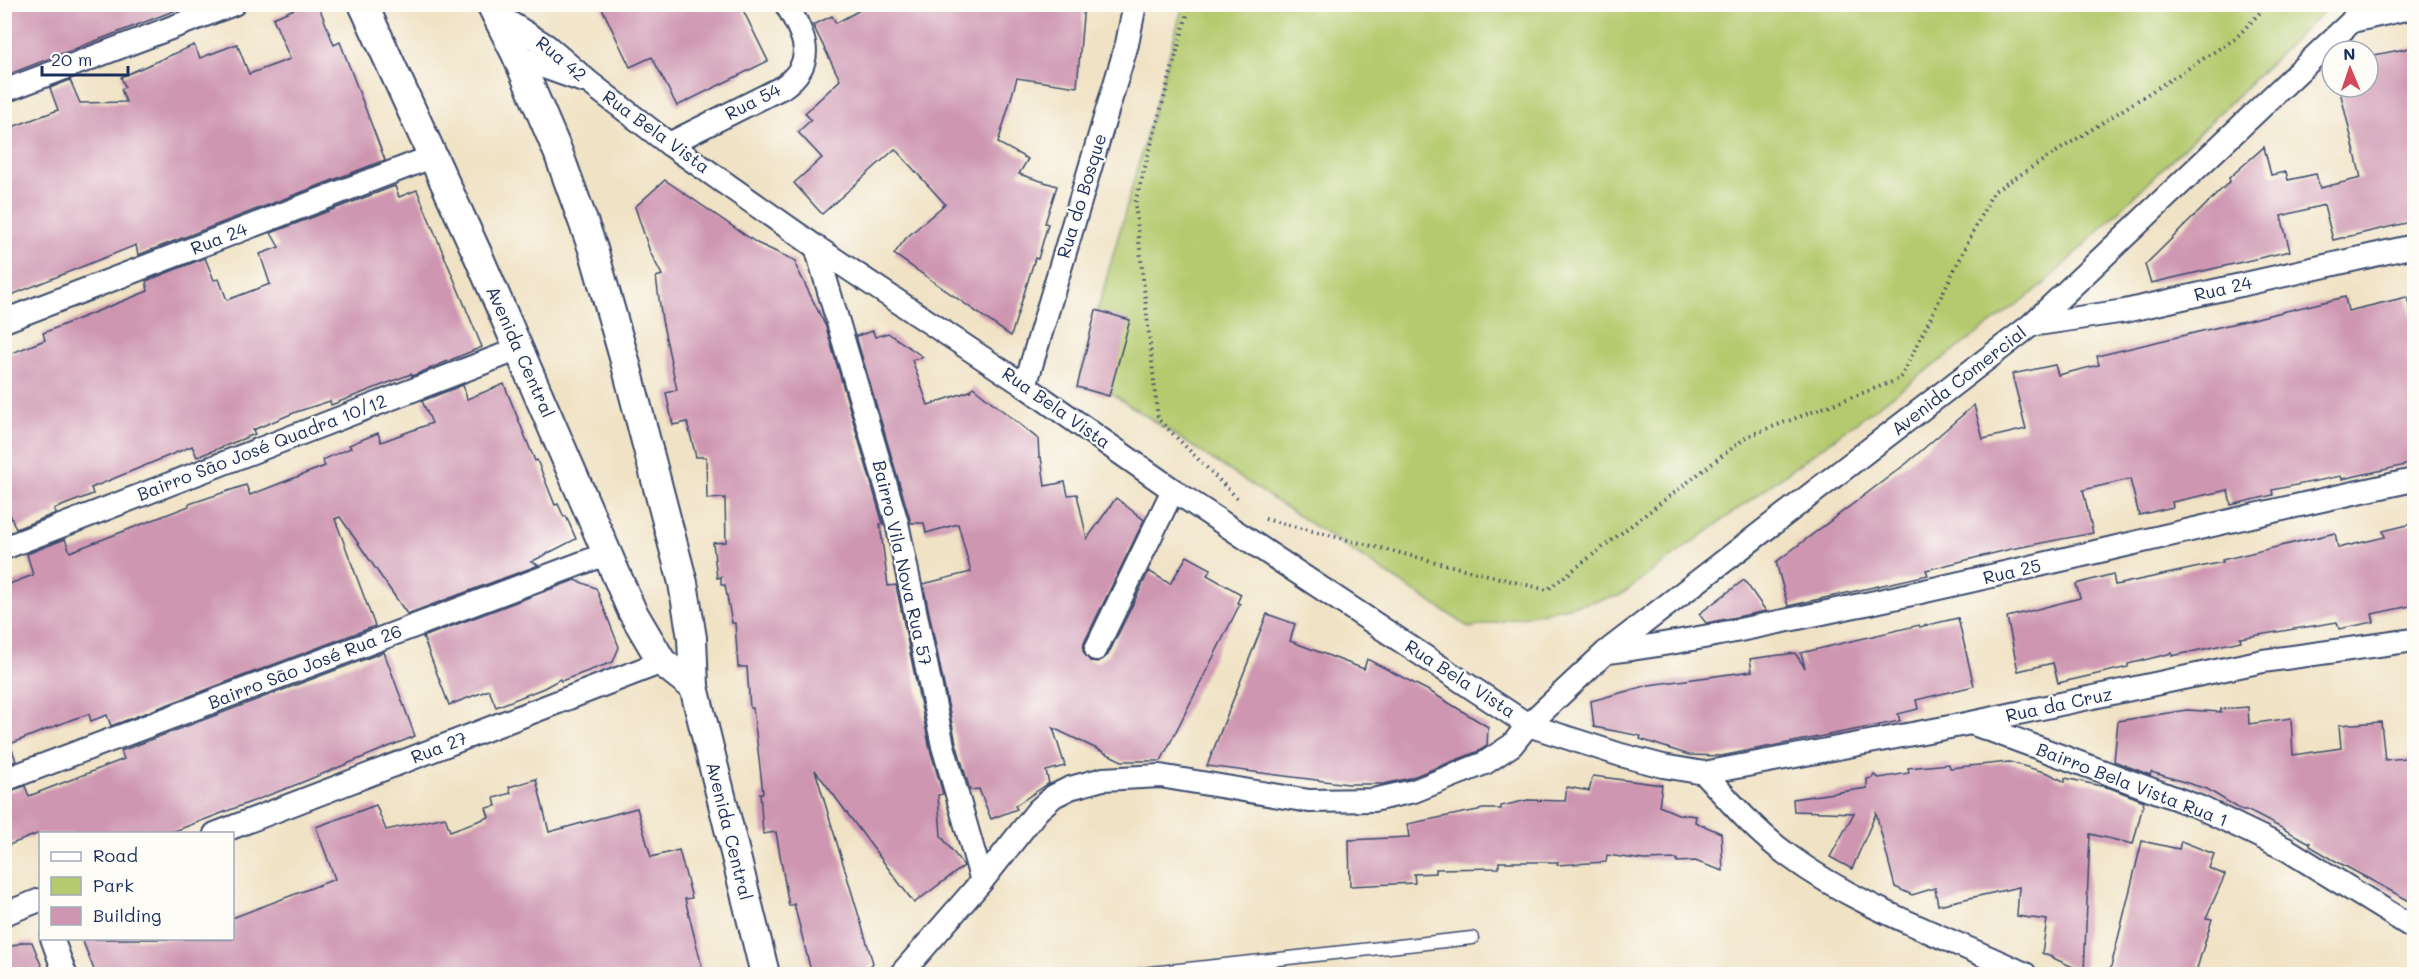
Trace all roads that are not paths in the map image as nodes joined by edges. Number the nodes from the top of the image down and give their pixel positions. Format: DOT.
graph roads {
  1 [pos="234,4"];
  2 [pos="363,4"];
  3 [pos="786,4"];
  4 [pos="1135,4"];
  5 [pos="2415,7"];
  6 [pos="494,9"];
  7 [pos="2356,13"];
  8 [pos="516,54"];
  9 [pos="590,83"];
  10 [pos="4,91"];
  11 [pos="669,144"];
  12 [pos="434,156"];
  13 [pos="2415,246"];
  14 [pos="816,247"];
  15 [pos="4,321"];
  16 [pos="2031,325"];
  17 [pos="519,349"];
  18 [pos="1025,386"];
  19 [pos="2415,480"];
  20 [pos="1173,490"];
  21 [pos="4,548"];
  22 [pos="606,554"];
  23 [pos="2415,640"];
  24 [pos="1096,649"];
  25 [pos="1606,652"];
  26 [pos="662,662"];
  27 [pos="694,687"];
  28 [pos="1971,723"];
  29 [pos="1528,724"];
  30 [pos="1704,773"];
  31 [pos="4,780"];
  32 [pos="220,832"];
  33 [pos="982,881"];
  34 [pos="39,904"];
  35 [pos="4,914"];
  36 [pos="2415,928"];
  37 [pos="1472,938"];
  38 [pos="52,940"];
  39 [pos="65,975"];
  40 [pos="765,975"];
  41 [pos="901,975"];
  42 [pos="1142,975"];
  43 [pos="2025,975"];
  1 -- 10 [label="street"];
  2 -- 12 [label="street, Avenida Central"];
  3 -- 11 [label="street, Rua 54"];
  4 -- 18 [label="street, Rua do Bosque"];
  5 -- 7 [label="street"];
  6 -- 8 [label="street, Avenida Central"];
  6 -- 9 [label="street, Rua 42"];
  7 -- 16 [label="street, Avenida Comercial"];
  8 -- 9 [label="street, Rua 42"];
  8 -- 27 [label="street, Avenida Central"];
  9 -- 11 [label="street, Rua Bela Vista"];
  11 -- 14 [label="street, Rua Bela Vista"];
  12 -- 15 [label="street, Rua 24"];
  12 -- 17 [label="street, Avenida Central"];
  13 -- 16 [label="street, Rua 24"];
  14 -- 18 [label="street, Rua Bela Vista"];
  14 -- 33 [label="street, Bairro Vila Nova Rua 57"];
  16 -- 25 [label="street, Avenida Comercial"];
  17 -- 21 [label="street, Bairro São José Quadra 10/12"];
  17 -- 22 [label="street, Avenida Central"];
  18 -- 20 [label="street, Rua Bela Vista"];
  19 -- 25 [label="street, Rua 25"];
  20 -- 24 [label="street"];
  20 -- 29 [label="street, Rua Bela Vista"];
  22 -- 26 [label="street, Avenida Central"];
  22 -- 31 [label="street, Bairro São José Rua 26"];
  23 -- 28 [label="street, Rua da Cruz"];
  25 -- 29 [label="street, Avenida Comercial"];
  26 -- 27 [label="street, Avenida Central"];
  26 -- 32 [label="street, Rua 27"];
  27 -- 40 [label="street, Avenida Central"];
  28 -- 30 [label="street, Rua da Cruz"];
  28 -- 36 [label="street, Bairro Bela Vista Rua 1"];
  29 -- 30 [label="street, Rua Bela Vista"];
  29 -- 33 [label="street, Avenida Comercial"];
  30 -- 43 [label="street"];
  33 -- 41 [label="street, Avenida Comercial"];
  34 -- 35 [label="street"];
  37 -- 42 [label="lane"];
  38 -- 39 [label="street"];
}
